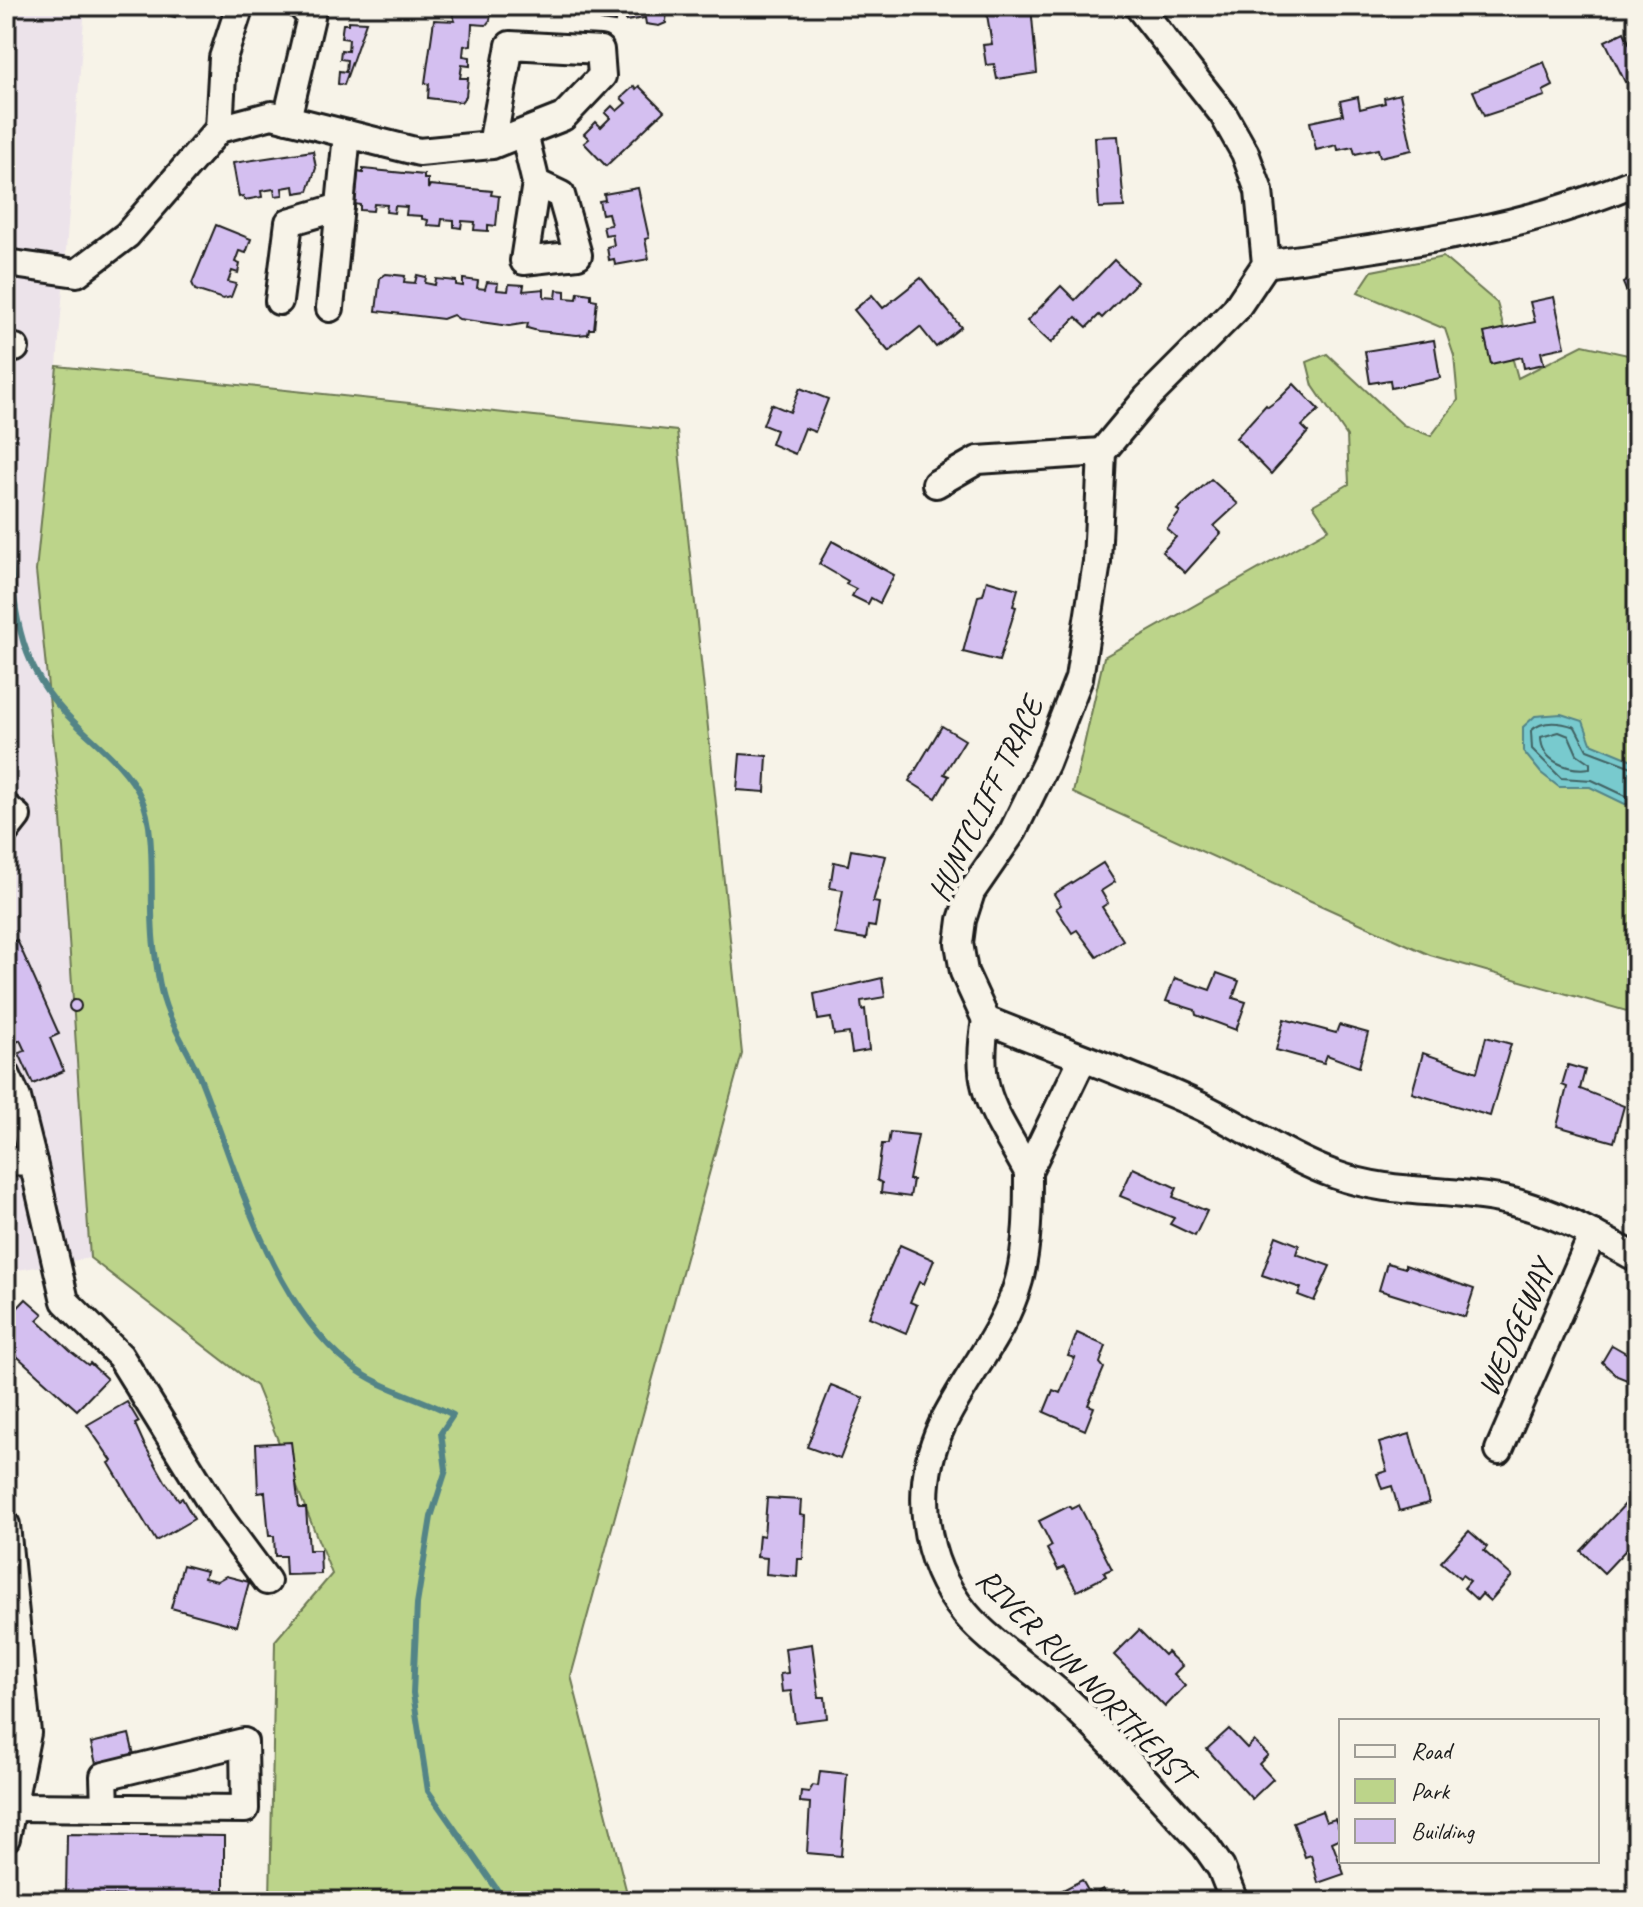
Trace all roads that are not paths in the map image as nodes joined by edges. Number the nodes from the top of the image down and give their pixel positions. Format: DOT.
graph roads {
  1 [pos="240,6"];
  2 [pos="301,6"];
  3 [pos="1138,6"];
  4 [pos="287,119"];
  5 [pos="219,129"];
  6 [pos="524,133"];
  7 [pos="347,134"];
  8 [pos="492,145"];
  9 [pos="1637,181"];
  10 [pos="536,183"];
  11 [pos="340,207"];
  12 [pos="6,263"];
  13 [pos="1266,264"];
  14 [pos="279,301"];
  15 [pos="330,308"];
  16 [pos="1102,452"];
  17 [pos="936,484"];
  18 [pos="6,807"];
  19 [pos="6,830"];
  20 [pos="986,1020"];
  21 [pos="1082,1060"];
  22 [pos="6,1074"];
  23 [pos="6,1161"];
  24 [pos="33,1162"];
  25 [pos="1028,1172"];
  26 [pos="1593,1234"];
  27 [pos="1637,1258"];
  28 [pos="1499,1450"];
  29 [pos="6,1525"];
  30 [pos="267,1581"];
  31 [pos="105,1808"];
  32 [pos="10,1824"];
  33 [pos="1234,1901"];
  1 -- 5 [label="street"];
  2 -- 4 [label="street"];
  3 -- 13 [label="street"];
  4 -- 5 [label="street"];
  4 -- 7 [label="street"];
  5 -- 12 [label="street"];
  6 -- 8 [label="street"];
  6 -- 8 [label="street"];
  6 -- 10 [label="street"];
  7 -- 8 [label="street"];
  7 -- 11 [label="street"];
  9 -- 13 [label="street"];
  11 -- 14 [label="street"];
  11 -- 15 [label="street"];
  13 -- 16 [label="street"];
  16 -- 17 [label="street"];
  16 -- 20 [label="street, HUNTCLIFF TRACE"];
  18 -- 19 [label="street"];
  20 -- 21 [label="street"];
  20 -- 25 [label="street, RIVER RUN NORTHEAST"];
  21 -- 25 [label="street, RIVER RUN NORTHEAST"];
  21 -- 26 [label="street"];
  22 -- 24 [label="street"];
  23 -- 24 [label="street"];
  24 -- 30 [label="street"];
  25 -- 33 [label="street, RIVER RUN NORTHEAST"];
  26 -- 27 [label="street"];
  26 -- 28 [label="street, WEDGEWAY"];
  29 -- 32 [label="street"];
  31 -- 31 [label="street"];
  31 -- 32 [label="street"];
}
